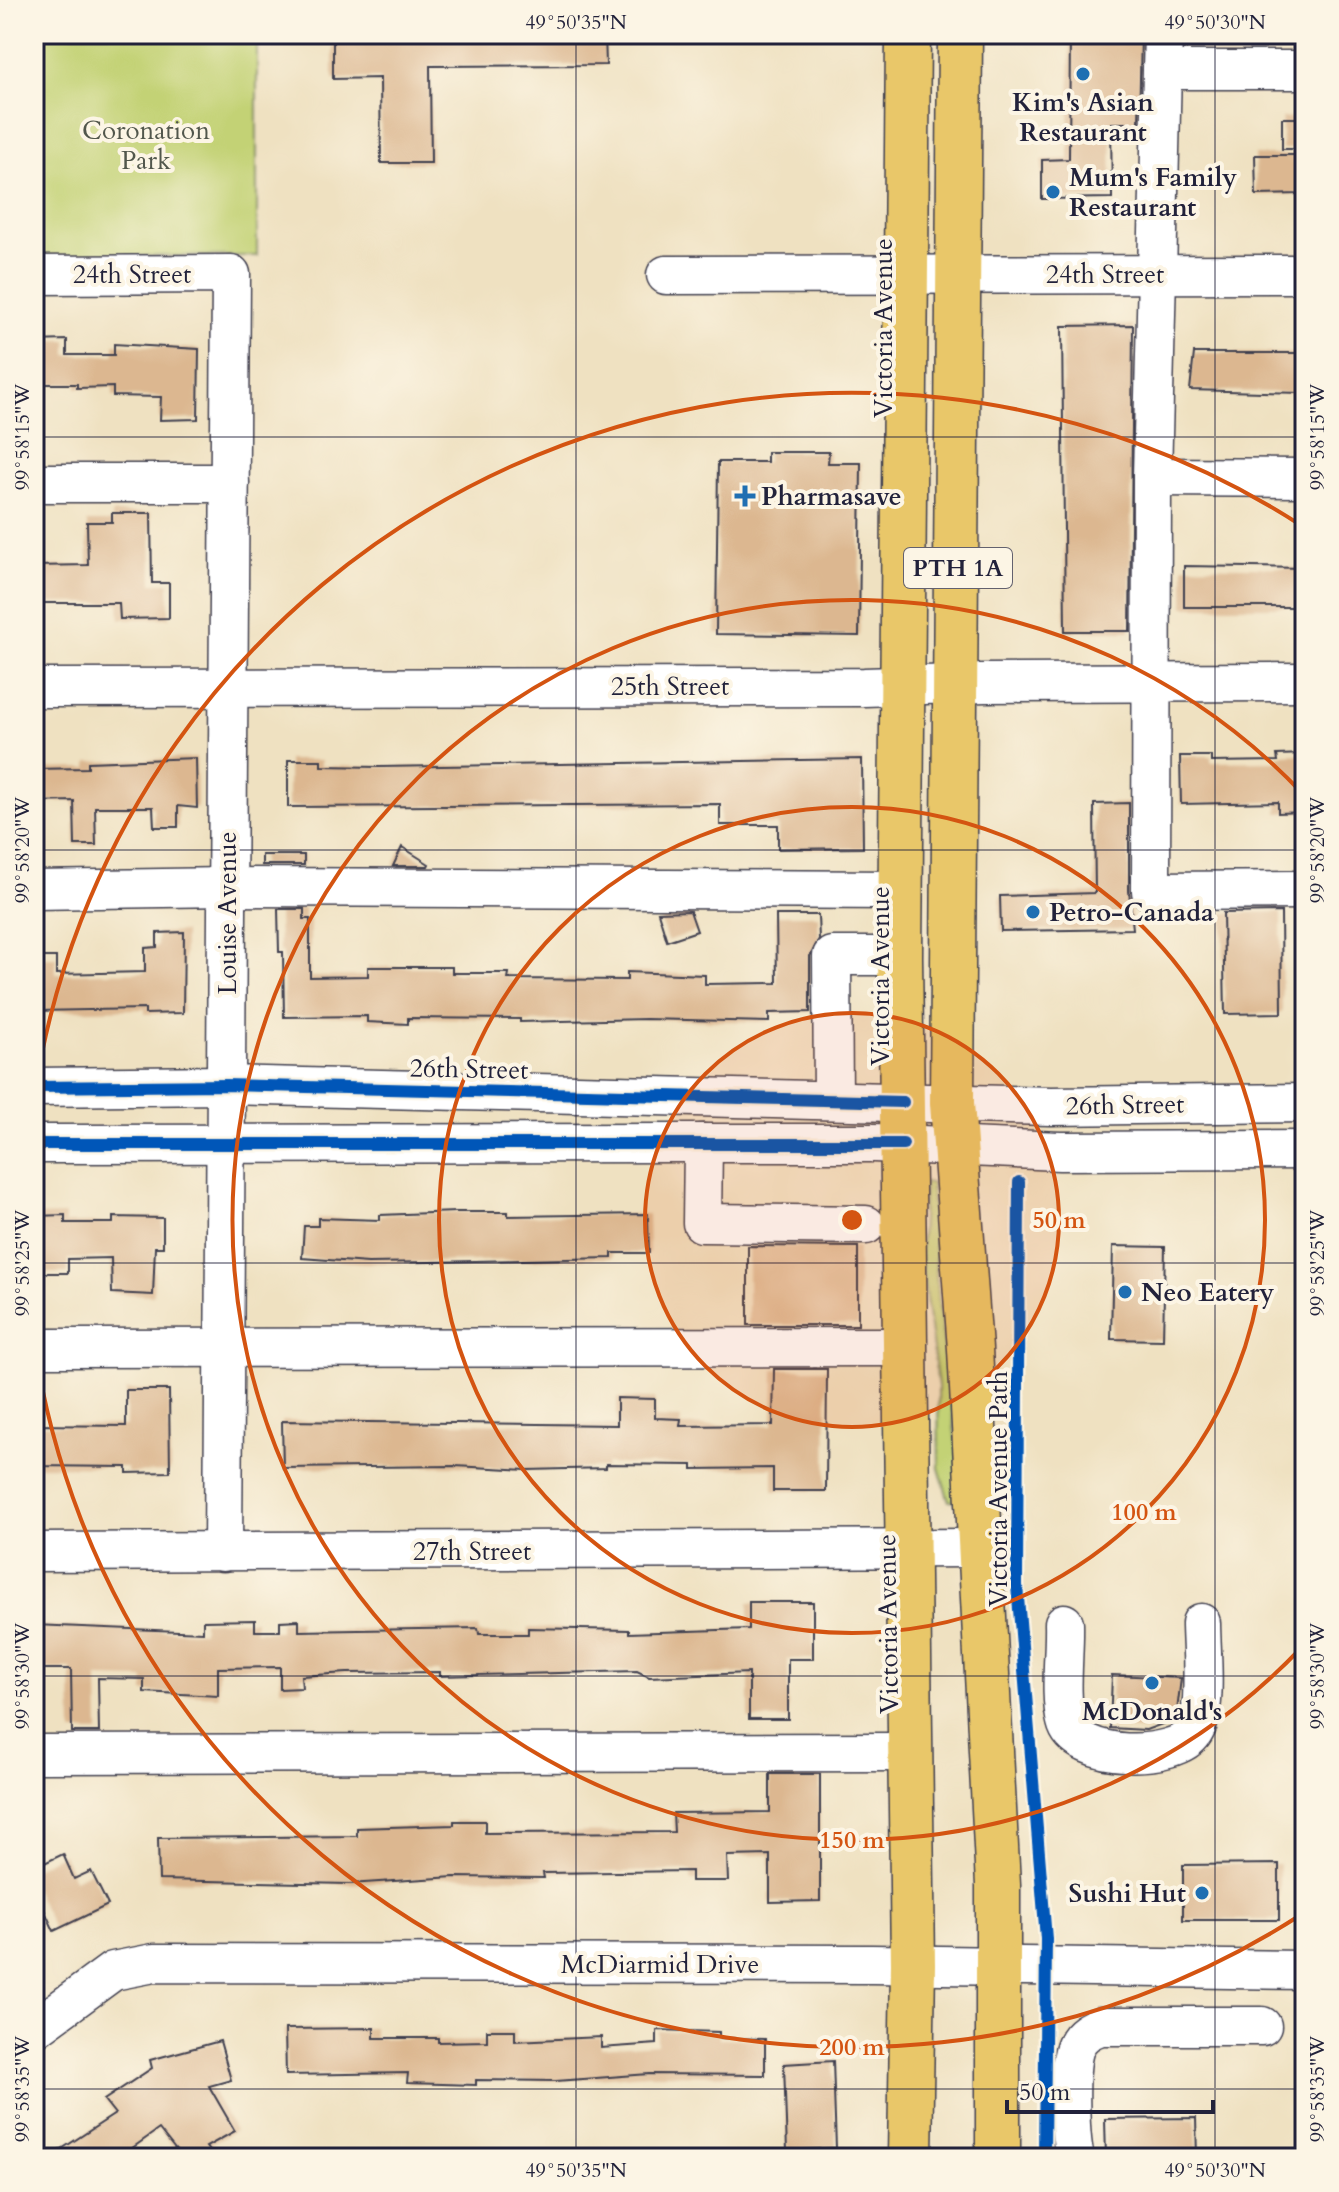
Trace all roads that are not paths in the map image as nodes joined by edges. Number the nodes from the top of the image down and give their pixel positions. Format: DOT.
graph roads {
  1 [pos="908,34"];
  2 [pos="960,34"];
  3 [pos="1162,52"];
  4 [pos="1305,70"];
  5 [pos="231,274"];
  6 [pos="1157,274"];
  7 [pos="1305,274"];
  8 [pos="34,275"];
  9 [pos="666,275"];
  10 [pos="904,275"];
  11 [pos="958,275"];
  12 [pos="1152,477"];
  13 [pos="1305,478"];
  14 [pos="34,483"];
  15 [pos="230,483"];
  16 [pos="1155,682"];
  17 [pos="1305,682"];
  18 [pos="957,684"];
  19 [pos="229,686"];
  20 [pos="904,686"];
  21 [pos="34,688"];
  22 [pos="227,887"];
  23 [pos="34,890"];
  24 [pos="901,890"];
  25 [pos="1305,890"];
  26 [pos="900,956"];
  27 [pos="226,1085"];
  28 [pos="34,1087"];
  29 [pos="833,1099"];
  30 [pos="903,1102"];
  31 [pos="952,1103"];
  32 [pos="1305,1103"];
  33 [pos="1151,1105"];
  34 [pos="225,1143"];
  35 [pos="703,1143"];
  36 [pos="34,1144"];
  37 [pos="903,1144"];
  38 [pos="956,1146"];
  39 [pos="1305,1150"];
  40 [pos="1153,1151"];
  41 [pos="866,1225"];
  42 [pos="905,1347"];
  43 [pos="34,1348"];
  44 [pos="224,1348"];
  45 [pos="980,1548"];
  46 [pos="909,1549"];
  47 [pos="34,1552"];
  48 [pos="223,1552"];
  49 [pos="1064,1623"];
  50 [pos="1201,1623"];
  51 [pos="911,1752"];
  52 [pos="51,1754"];
  53 [pos="34,1778"];
  54 [pos="913,1964"];
  55 [pos="1000,1966"];
  56 [pos="1305,1970"];
  57 [pos="1262,2026"];
  58 [pos="34,2029"];
  59 [pos="910,2158"];
  60 [pos="998,2158"];
  61 [pos="1075,2158"];
  1 -- 10 [label="main road, Victoria Avenue / PTH 1A"];
  2 -- 11 [label="main road, PTH 1A"];
  3 -- 4 [label="street"];
  3 -- 6 [label="street"];
  5 -- 8 [label="street, 24th Street"];
  5 -- 15 [label="street, Louise Avenue"];
  6 -- 7 [label="street, 24th Street"];
  6 -- 11 [label="street, 24th Street"];
  6 -- 12 [label="street"];
  9 -- 10 [label="street, 24th Street"];
  10 -- 11 [label="street, 24th Street"];
  10 -- 20 [label="main road, Victoria Avenue / PTH 1A"];
  11 -- 18 [label="main road, PTH 1A"];
  12 -- 13 [label="street"];
  12 -- 16 [label="street"];
  14 -- 15 [label="street"];
  15 -- 19 [label="street, Louise Avenue"];
  16 -- 17 [label="street, 25th Street"];
  16 -- 18 [label="street, 25th Street"];
  16 -- 25 [label="street"];
  18 -- 20 [label="street, 25th Street"];
  18 -- 31 [label="main road, PTH 1A"];
  19 -- 20 [label="street, 25th Street"];
  19 -- 21 [label="street, 25th Street"];
  19 -- 22 [label="street, Louise Avenue"];
  20 -- 24 [label="main road, Victoria Avenue / PTH 1A"];
  22 -- 23 [label="street"];
  22 -- 24 [label="street"];
  22 -- 27 [label="street, Louise Avenue"];
  24 -- 26 [label="main road, Victoria Avenue / PTH 1A"];
  26 -- 29 [label="street"];
  26 -- 30 [label="main road, Victoria Avenue / PTH 1A"];
  27 -- 28 [label="street, 26th Street"];
  27 -- 29 [label="street, 26th Street"];
  27 -- 34 [label="street, Louise Avenue"];
  29 -- 30 [label="street, 26th Street"];
  30 -- 31 [label="street, 26th Street"];
  30 -- 37 [label="main road, Victoria Avenue / PTH 1A"];
  31 -- 33 [label="street, 26th Street"];
  31 -- 38 [label="main road, PTH 1A"];
  32 -- 33 [label="street, 26th Street"];
  33 -- 40 [label="street"];
  34 -- 35 [label="street, 26th Street"];
  34 -- 36 [label="street, 26th Street"];
  34 -- 44 [label="street, Louise Avenue"];
  35 -- 37 [label="street, 26th Street"];
  35 -- 41 [label="street"];
  37 -- 38 [label="street, 26th Street"];
  37 -- 42 [label="main road, Victoria Avenue / PTH 1A"];
  38 -- 40 [label="street, 26th Street"];
  38 -- 45 [label="main road, PTH 1A"];
  39 -- 40 [label="street, 26th Street"];
  42 -- 44 [label="street"];
  42 -- 46 [label="main road, Victoria Avenue / PTH 1A"];
  43 -- 44 [label="street"];
  44 -- 48 [label="street, Louise Avenue"];
  45 -- 46 [label="street, 27th Street"];
  45 -- 55 [label="main road, PTH 1A"];
  46 -- 48 [label="street, 27th Street"];
  46 -- 51 [label="main road, Victoria Avenue / PTH 1A"];
  47 -- 48 [label="street, 27th Street"];
  49 -- 50 [label="street"];
  51 -- 52 [label="street"];
  51 -- 54 [label="main road, Victoria Avenue / PTH 1A"];
  52 -- 53 [label="street"];
  54 -- 55 [label="street, McDiarmid Drive"];
  54 -- 58 [label="street, McDiarmid Drive"];
  54 -- 59 [label="main road, Victoria Avenue / PTH 1A"];
  55 -- 56 [label="street, McDiarmid Drive"];
  55 -- 60 [label="main road, PTH 1A"];
  57 -- 61 [label="street"];
}
